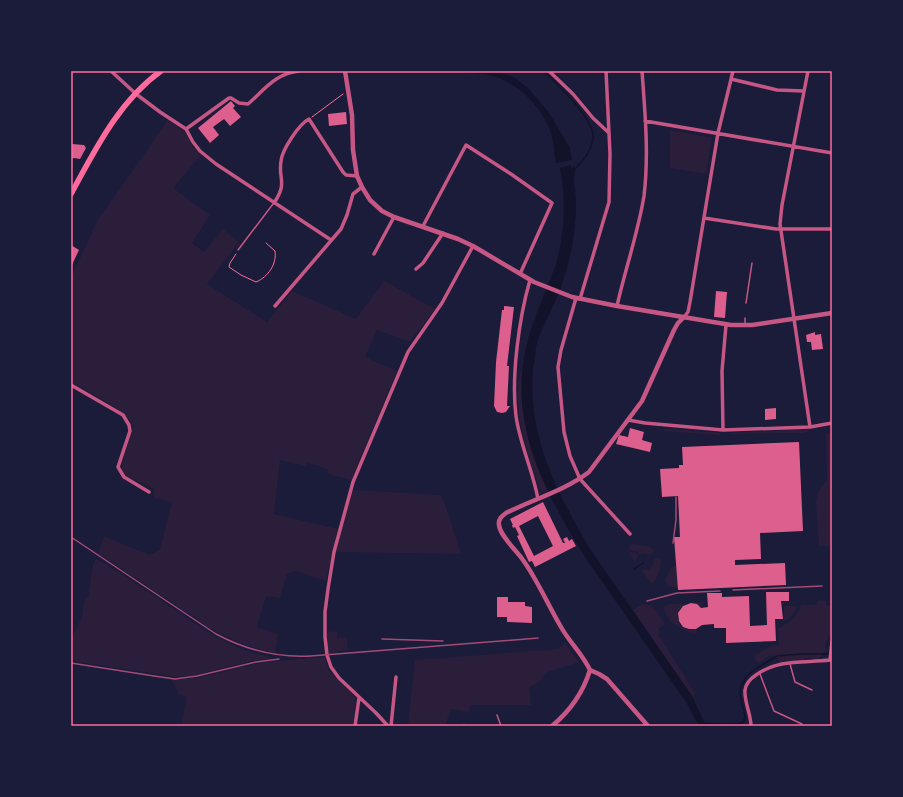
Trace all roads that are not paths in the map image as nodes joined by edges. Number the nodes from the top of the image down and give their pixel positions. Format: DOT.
graph roads {
  1 [pos="111,71"];
  2 [pos="161,71"];
  3 [pos="299,71"];
  4 [pos="344,71"];
  5 [pos="549,71"];
  6 [pos="606,71"];
  7 [pos="642,71"];
  8 [pos="733,71"];
  9 [pos="808,71"];
  10 [pos="731,79"];
  11 [pos="804,91"];
  12 [pos="136,94"];
  13 [pos="645,121"];
  14 [pos="186,129"];
  15 [pos="609,133"];
  16 [pos="718,133"];
  17 [pos="793,145"];
  18 [pos="832,153"];
  19 [pos="358,176"];
  20 [pos="362,187"];
  21 [pos="72,192"];
  22 [pos="274,203"];
  23 [pos="394,217"];
  24 [pos="704,218"];
  25 [pos="423,226"];
  26 [pos="781,229"];
  27 [pos="832,229"];
  28 [pos="443,233"];
  29 [pos="332,240"];
  30 [pos="473,246"];
  31 [pos="238,250"];
  32 [pos="374,254"];
  33 [pos="752,263"];
  34 [pos="416,269"];
  35 [pos="520,274"];
  36 [pos="530,280"];
  37 [pos="578,299"];
  38 [pos="746,303"];
  39 [pos="275,306"];
  40 [pos="617,306"];
  41 [pos="832,313"];
  42 [pos="684,317"];
  43 [pos="746,318"];
  44 [pos="794,319"];
  45 [pos="726,325"];
  46 [pos="745,325"];
  47 [pos="71,385"];
  48 [pos="628,420"];
  49 [pos="832,423"];
  50 [pos="810,427"];
  51 [pos="722,430"];
  52 [pos="580,480"];
  53 [pos="149,492"];
  54 [pos="538,499"];
  55 [pos="630,534"];
  56 [pos="832,642"];
  57 [pos="831,660"];
  58 [pos="789,662"];
  59 [pos="590,670"];
  60 [pos="759,673"];
  61 [pos="396,677"];
  62 [pos="812,690"];
  63 [pos="359,698"];
  64 [pos="497,715"];
  65 [pos="802,724"];
  66 [pos="751,725"];
  67 [pos="355,726"];
  68 [pos="388,726"];
  69 [pos="391,726"];
  70 [pos="501,726"];
  71 [pos="552,726"];
  72 [pos="648,726"];
  1 -- 12 [label="street"];
  2 -- 12 [label="main road"];
  3 -- 14 [label="street"];
  4 -- 19 [label="street"];
  5 -- 15 [label="street"];
  6 -- 15 [label="street"];
  7 -- 13 [label="street"];
  8 -- 10 [label="street"];
  9 -- 11 [label="street"];
  10 -- 11 [label="street"];
  10 -- 16 [label="street"];
  11 -- 17 [label="street"];
  12 -- 14 [label="street"];
  12 -- 21 [label="main road"];
  13 -- 16 [label="street"];
  13 -- 40 [label="street"];
  14 -- 22 [label="street"];
  15 -- 37 [label="street"];
  16 -- 17 [label="street"];
  16 -- 24 [label="street"];
  17 -- 18 [label="street"];
  17 -- 26 [label="street"];
  19 -- 20 [label="street"];
  19 -- 22 [label="street"];
  20 -- 23 [label="street"];
  20 -- 29 [label="street"];
  22 -- 29 [label="street"];
  22 -- 31 [label="lane"];
  23 -- 25 [label="street"];
  23 -- 32 [label="street"];
  24 -- 26 [label="street"];
  24 -- 42 [label="street"];
  25 -- 28 [label="street"];
  25 -- 35 [label="street"];
  26 -- 27 [label="street"];
  26 -- 44 [label="street"];
  28 -- 30 [label="street"];
  28 -- 34 [label="street"];
  29 -- 39 [label="street"];
  30 -- 35 [label="street"];
  30 -- 63 [label="street"];
  33 -- 38 [label="lane"];
  35 -- 36 [label="street"];
  36 -- 37 [label="street"];
  36 -- 54 [label="street"];
  37 -- 40 [label="street"];
  37 -- 52 [label="street"];
  40 -- 42 [label="street"];
  41 -- 44 [label="street"];
  42 -- 45 [label="street"];
  42 -- 48 [label="street"];
  43 -- 46 [label="lane"];
  44 -- 46 [label="street"];
  44 -- 50 [label="street"];
  45 -- 46 [label="street"];
  45 -- 51 [label="street"];
  47 -- 53 [label="street"];
  48 -- 51 [label="street"];
  48 -- 52 [label="street"];
  49 -- 50 [label="street"];
  50 -- 51 [label="street"];
  52 -- 54 [label="street"];
  52 -- 55 [label="street"];
  54 -- 59 [label="street"];
  56 -- 57 [label="street"];
  57 -- 58 [label="street"];
  58 -- 60 [label="street"];
  58 -- 62 [label="lane"];
  59 -- 71 [label="street"];
  59 -- 72 [label="street"];
  60 -- 65 [label="lane"];
  60 -- 66 [label="street"];
  61 -- 69 [label="street"];
  63 -- 67 [label="street"];
  63 -- 68 [label="street"];
  64 -- 70 [label="lane"];
}
